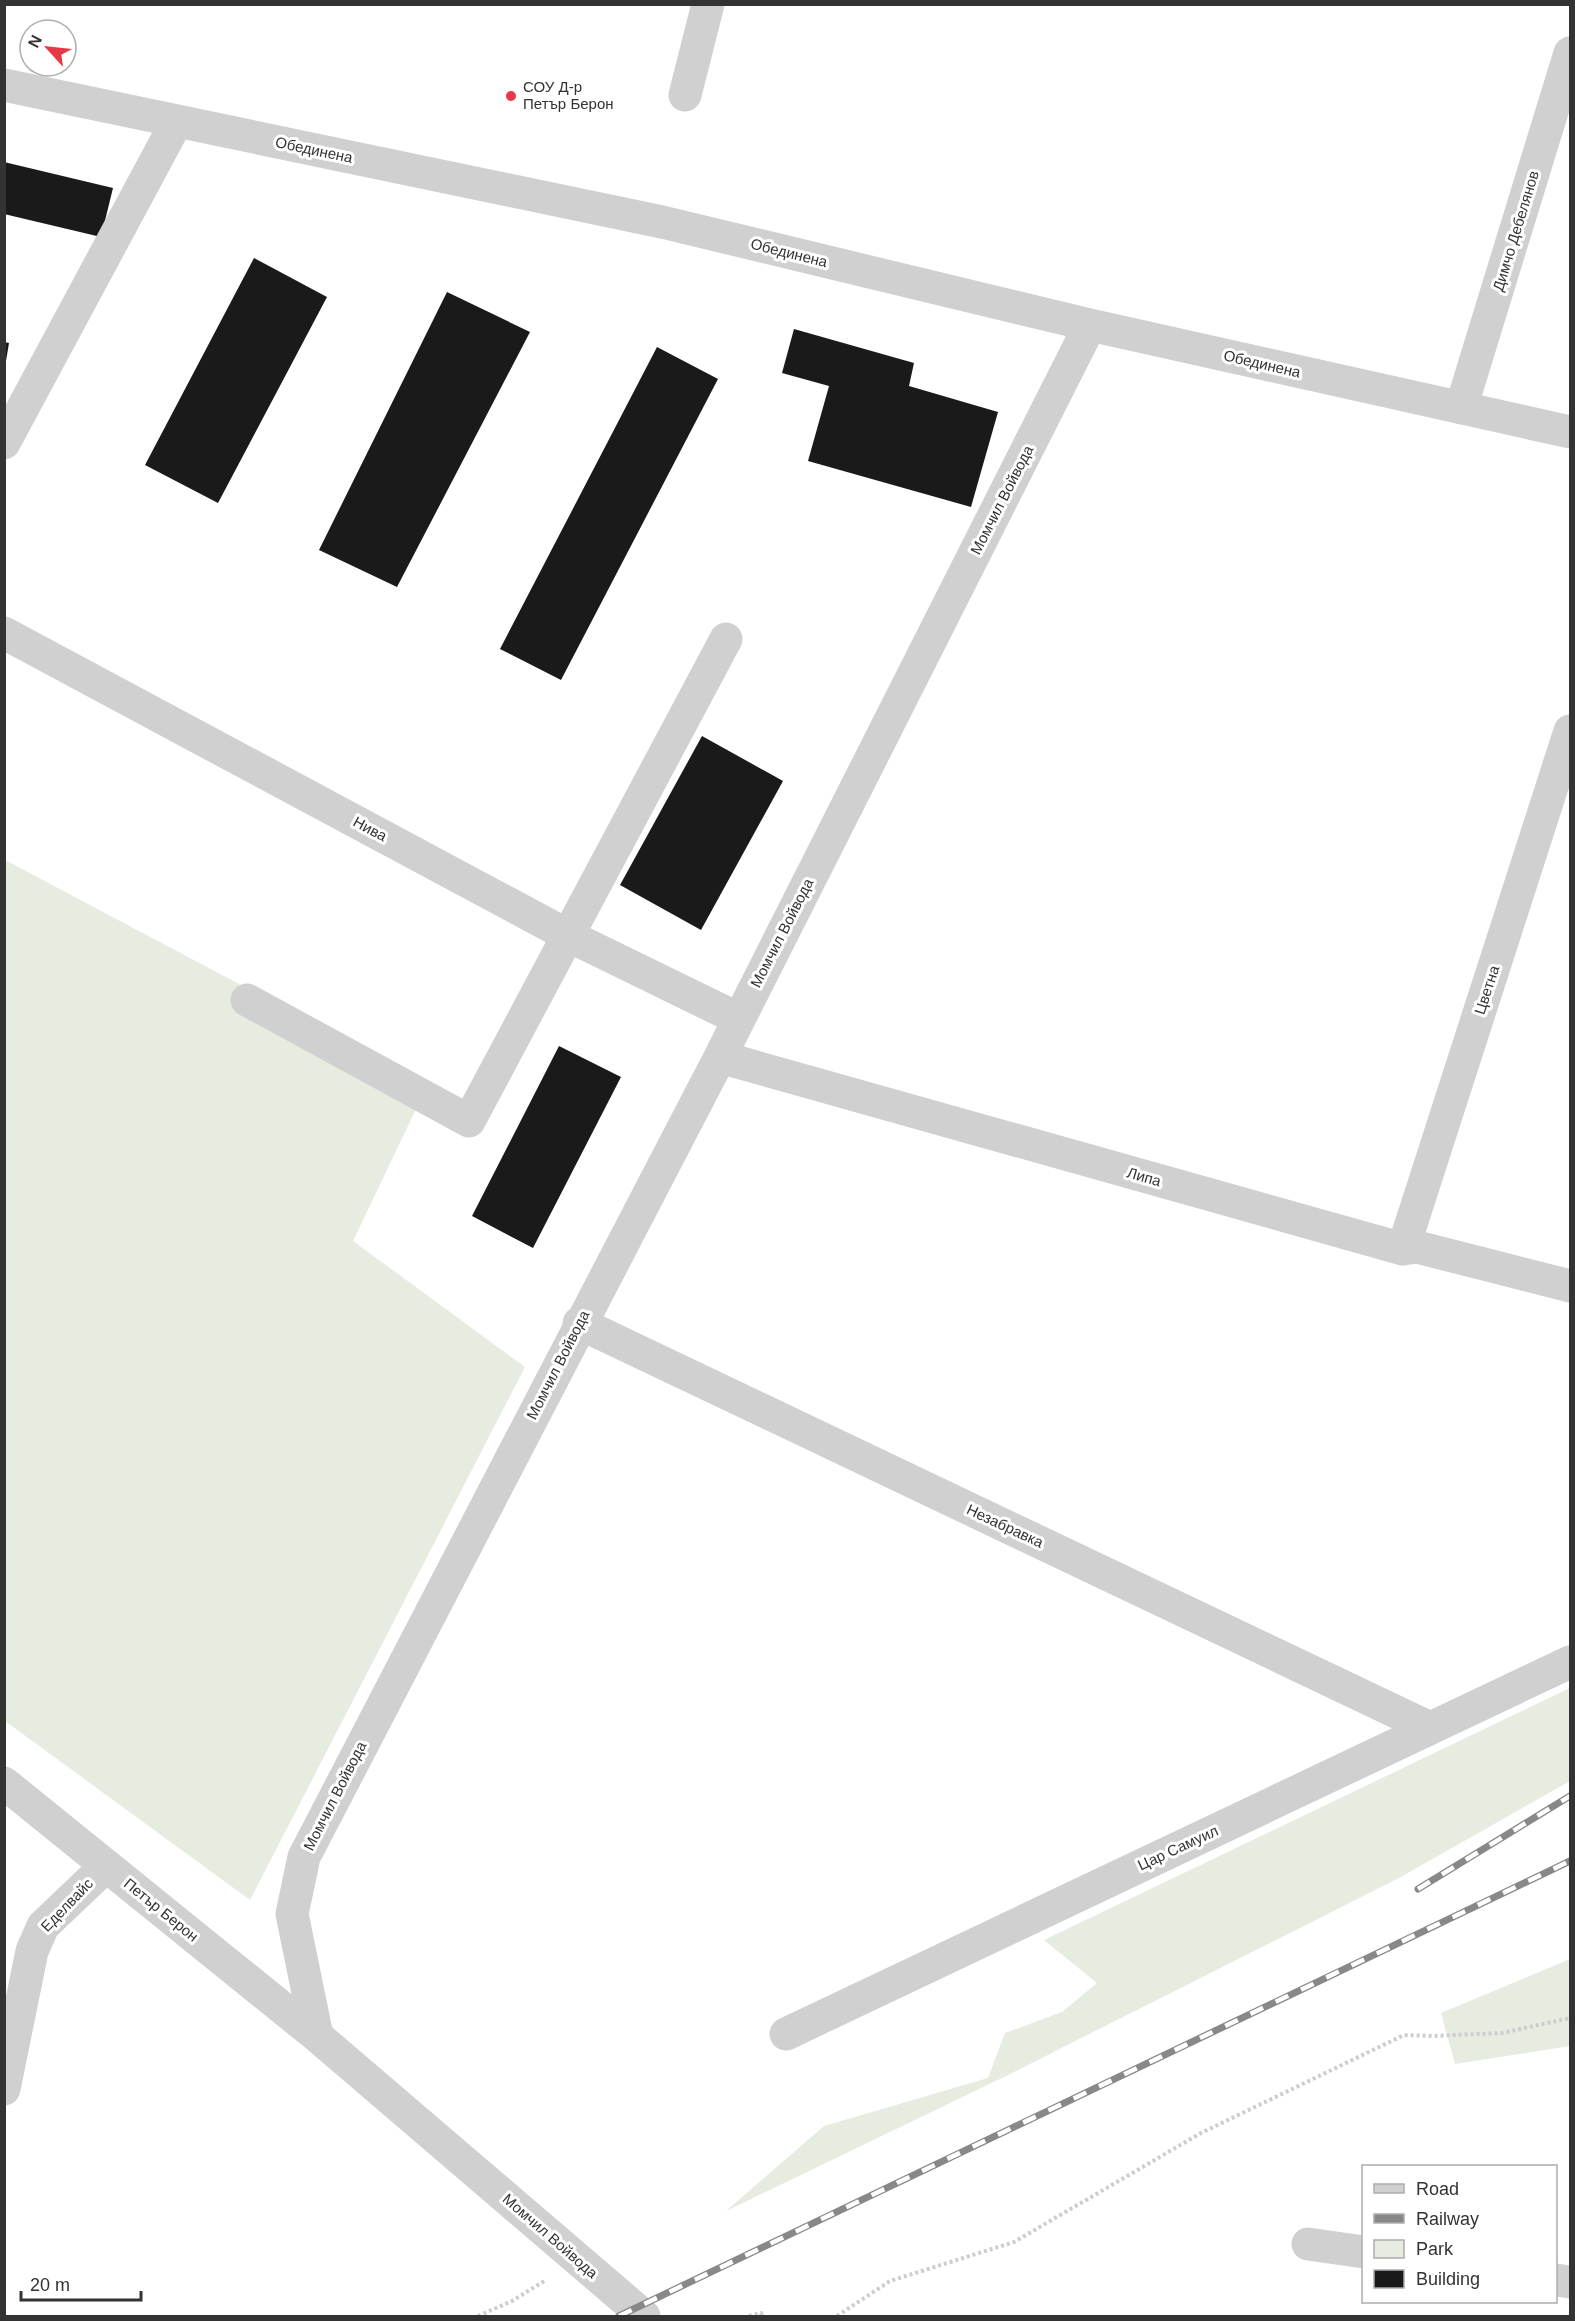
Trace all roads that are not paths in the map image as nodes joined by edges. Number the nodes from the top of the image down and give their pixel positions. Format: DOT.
graph roads {
  1 [pos="708,4"];
  2 [pos="1570,53"];
  3 [pos="4,85"];
  4 [pos="686,95"];
  5 [pos="177,121"];
  6 [pos="1090,326"];
  7 [pos="1461,408"];
  8 [pos="1570,432"];
  9 [pos="4,443"];
  10 [pos="4,633"];
  11 [pos="726,639"];
  12 [pos="1570,731"];
  13 [pos="569,936"];
  14 [pos="247,1000"];
  15 [pos="739,1019"];
  16 [pos="720,1057"];
  17 [pos="1403,1249"];
  18 [pos="1570,1286"];
  19 [pos="579,1323"];
  20 [pos="1570,1662"];
  21 [pos="1430,1728"];
  22 [pos="4,1783"];
  23 [pos="106,1866"];
  24 [pos="786,2034"];
  25 [pos="317,2036"];
  26 [pos="4,2089"];
  27 [pos="1308,2244"];
  28 [pos="1362,2252"];
  29 [pos="644,2316"];
  1 -- 4 [label="street"];
  2 -- 7 [label="street, Димчо Дебелянов"];
  3 -- 5 [label="street, Обединена"];
  5 -- 6 [label="street, Обединена"];
  5 -- 9 [label="street"];
  6 -- 7 [label="street, Обединена"];
  6 -- 15 [label="street, Момчил Войвода"];
  7 -- 8 [label="street, Обединена"];
  10 -- 13 [label="street, Нива"];
  11 -- 13 [label="street"];
  12 -- 17 [label="street, Цветна"];
  13 -- 14 [label="street"];
  13 -- 15 [label="street, Нива"];
  15 -- 16 [label="street, Момчил Войвода"];
  16 -- 17 [label="street, Липа"];
  16 -- 19 [label="street, Момчил Войвода"];
  17 -- 18 [label="street, Липа"];
  19 -- 21 [label="street, Незабравка"];
  19 -- 25 [label="street, Момчил Войвода"];
  20 -- 21 [label="street, Цар Самуил"];
  21 -- 24 [label="street, Цар Самуил"];
  22 -- 23 [label="street, Петър Берон"];
  23 -- 25 [label="street, Петър Берон"];
  23 -- 26 [label="street, Еделвайс"];
  25 -- 29 [label="street, Момчил Войвода"];
  27 -- 28 [label="street"];
}
